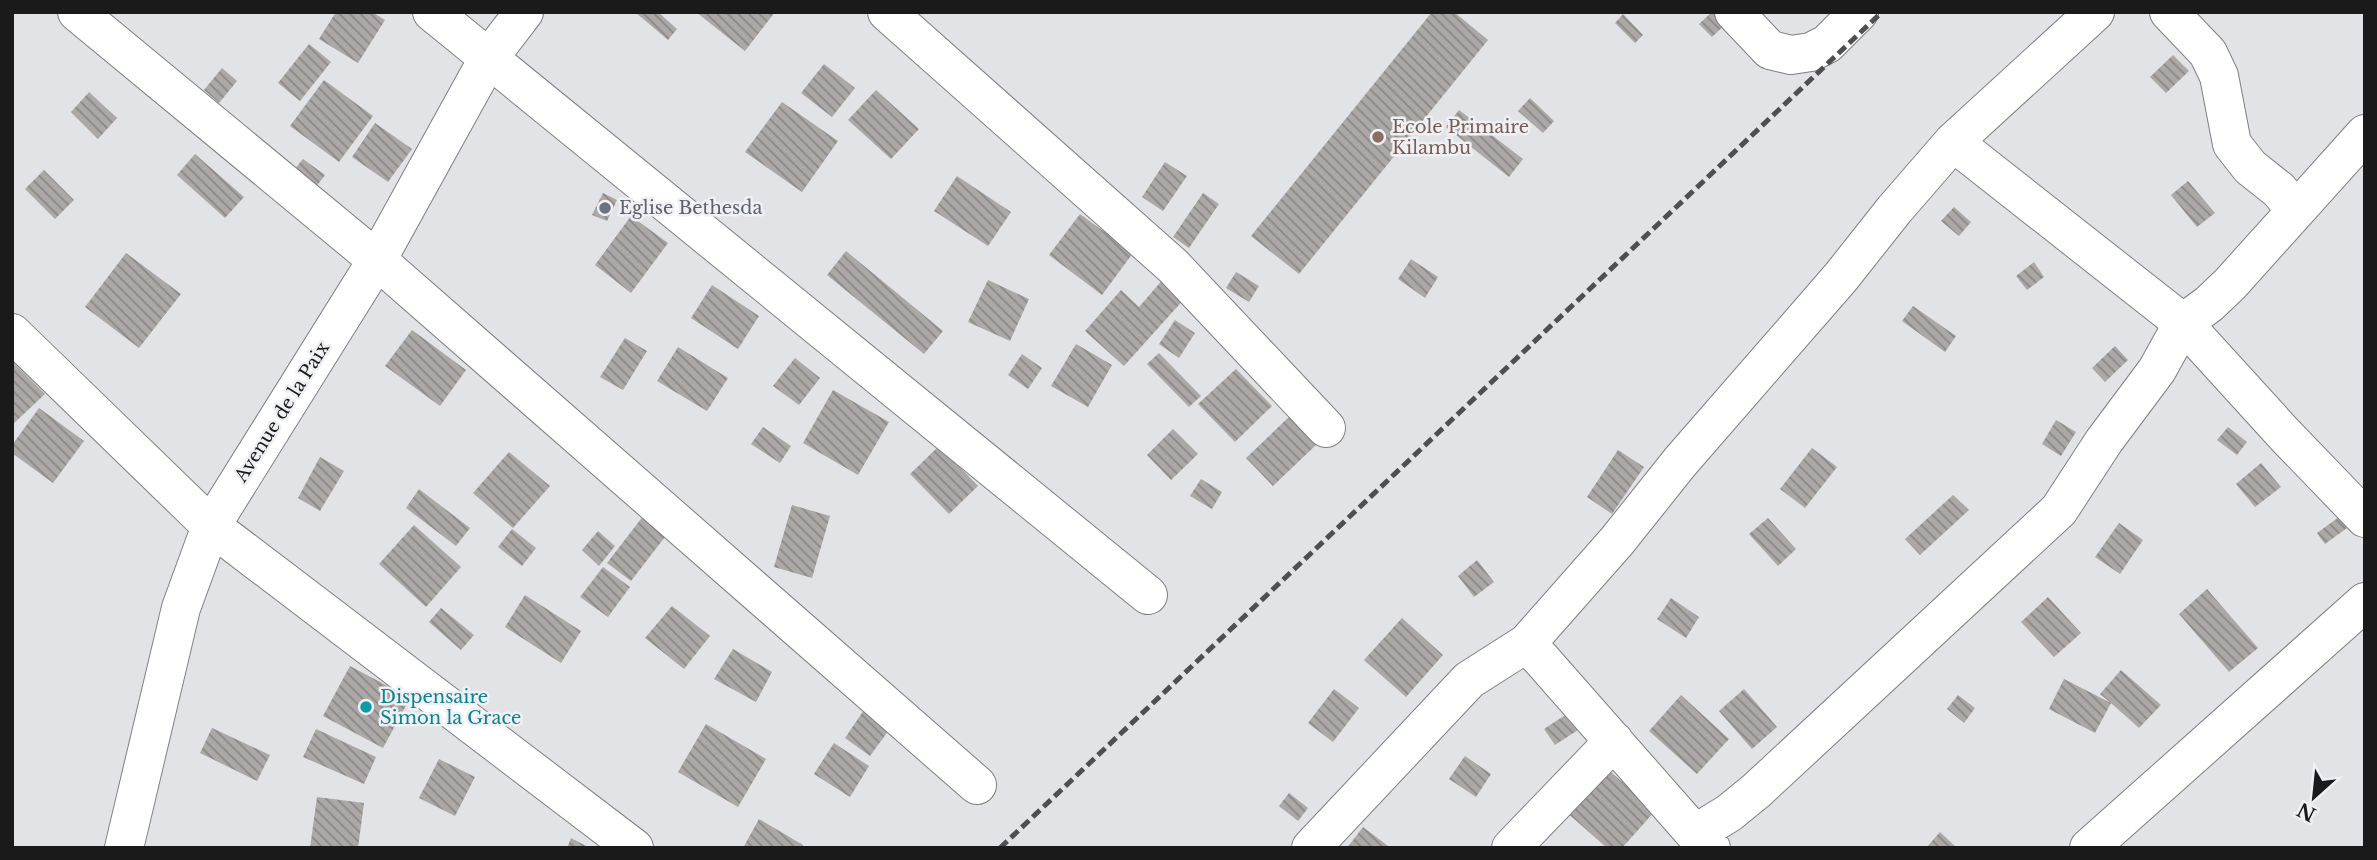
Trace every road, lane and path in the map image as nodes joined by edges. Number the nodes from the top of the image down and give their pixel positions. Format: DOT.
graph roads {
  1 [pos="78,12"];
  2 [pos="432,12"];
  3 [pos="524,12"];
  4 [pos="887,12"];
  5 [pos="1734,12"];
  6 [pos="1859,12"];
  7 [pos="2095,12"];
  8 [pos="2169,12"];
  9 [pos="488,60"];
  10 [pos="2365,134"];
  11 [pos="1953,142"];
  12 [pos="2296,211"];
  13 [pos="377,260"];
  14 [pos="2183,323"];
  15 [pos="12,333"];
  16 [pos="1326,428"];
  17 [pos="2365,518"];
  18 [pos="211,526"];
  19 [pos="1148,595"];
  20 [pos="2365,602"];
  21 [pos="1527,642"];
  22 [pos="1614,741"];
  23 [pos="977,785"];
  24 [pos="1703,841"];
  25 [pos="124,848"];
  26 [pos="634,848"];
  27 [pos="1311,848"];
  28 [pos="1511,848"];
  29 [pos="2089,848"];
  1 -- 13 [label="street"];
  2 -- 9 [label="street"];
  3 -- 9 [label="street, Avenue de la Paix"];
  4 -- 16 [label="street"];
  5 -- 6 [label="street"];
  7 -- 11 [label="street"];
  8 -- 12 [label="street"];
  9 -- 13 [label="street, Avenue de la Paix"];
  9 -- 19 [label="street"];
  10 -- 12 [label="street"];
  11 -- 14 [label="street"];
  11 -- 21 [label="street"];
  12 -- 14 [label="street"];
  13 -- 18 [label="street, Avenue de la Paix"];
  13 -- 23 [label="street"];
  14 -- 17 [label="street"];
  14 -- 24 [label="street"];
  15 -- 18 [label="street"];
  18 -- 25 [label="street, Avenue de la Paix"];
  18 -- 26 [label="street"];
  20 -- 29 [label="street"];
  21 -- 22 [label="street"];
  21 -- 27 [label="street"];
  22 -- 24 [label="street"];
  22 -- 28 [label="street"];
}
